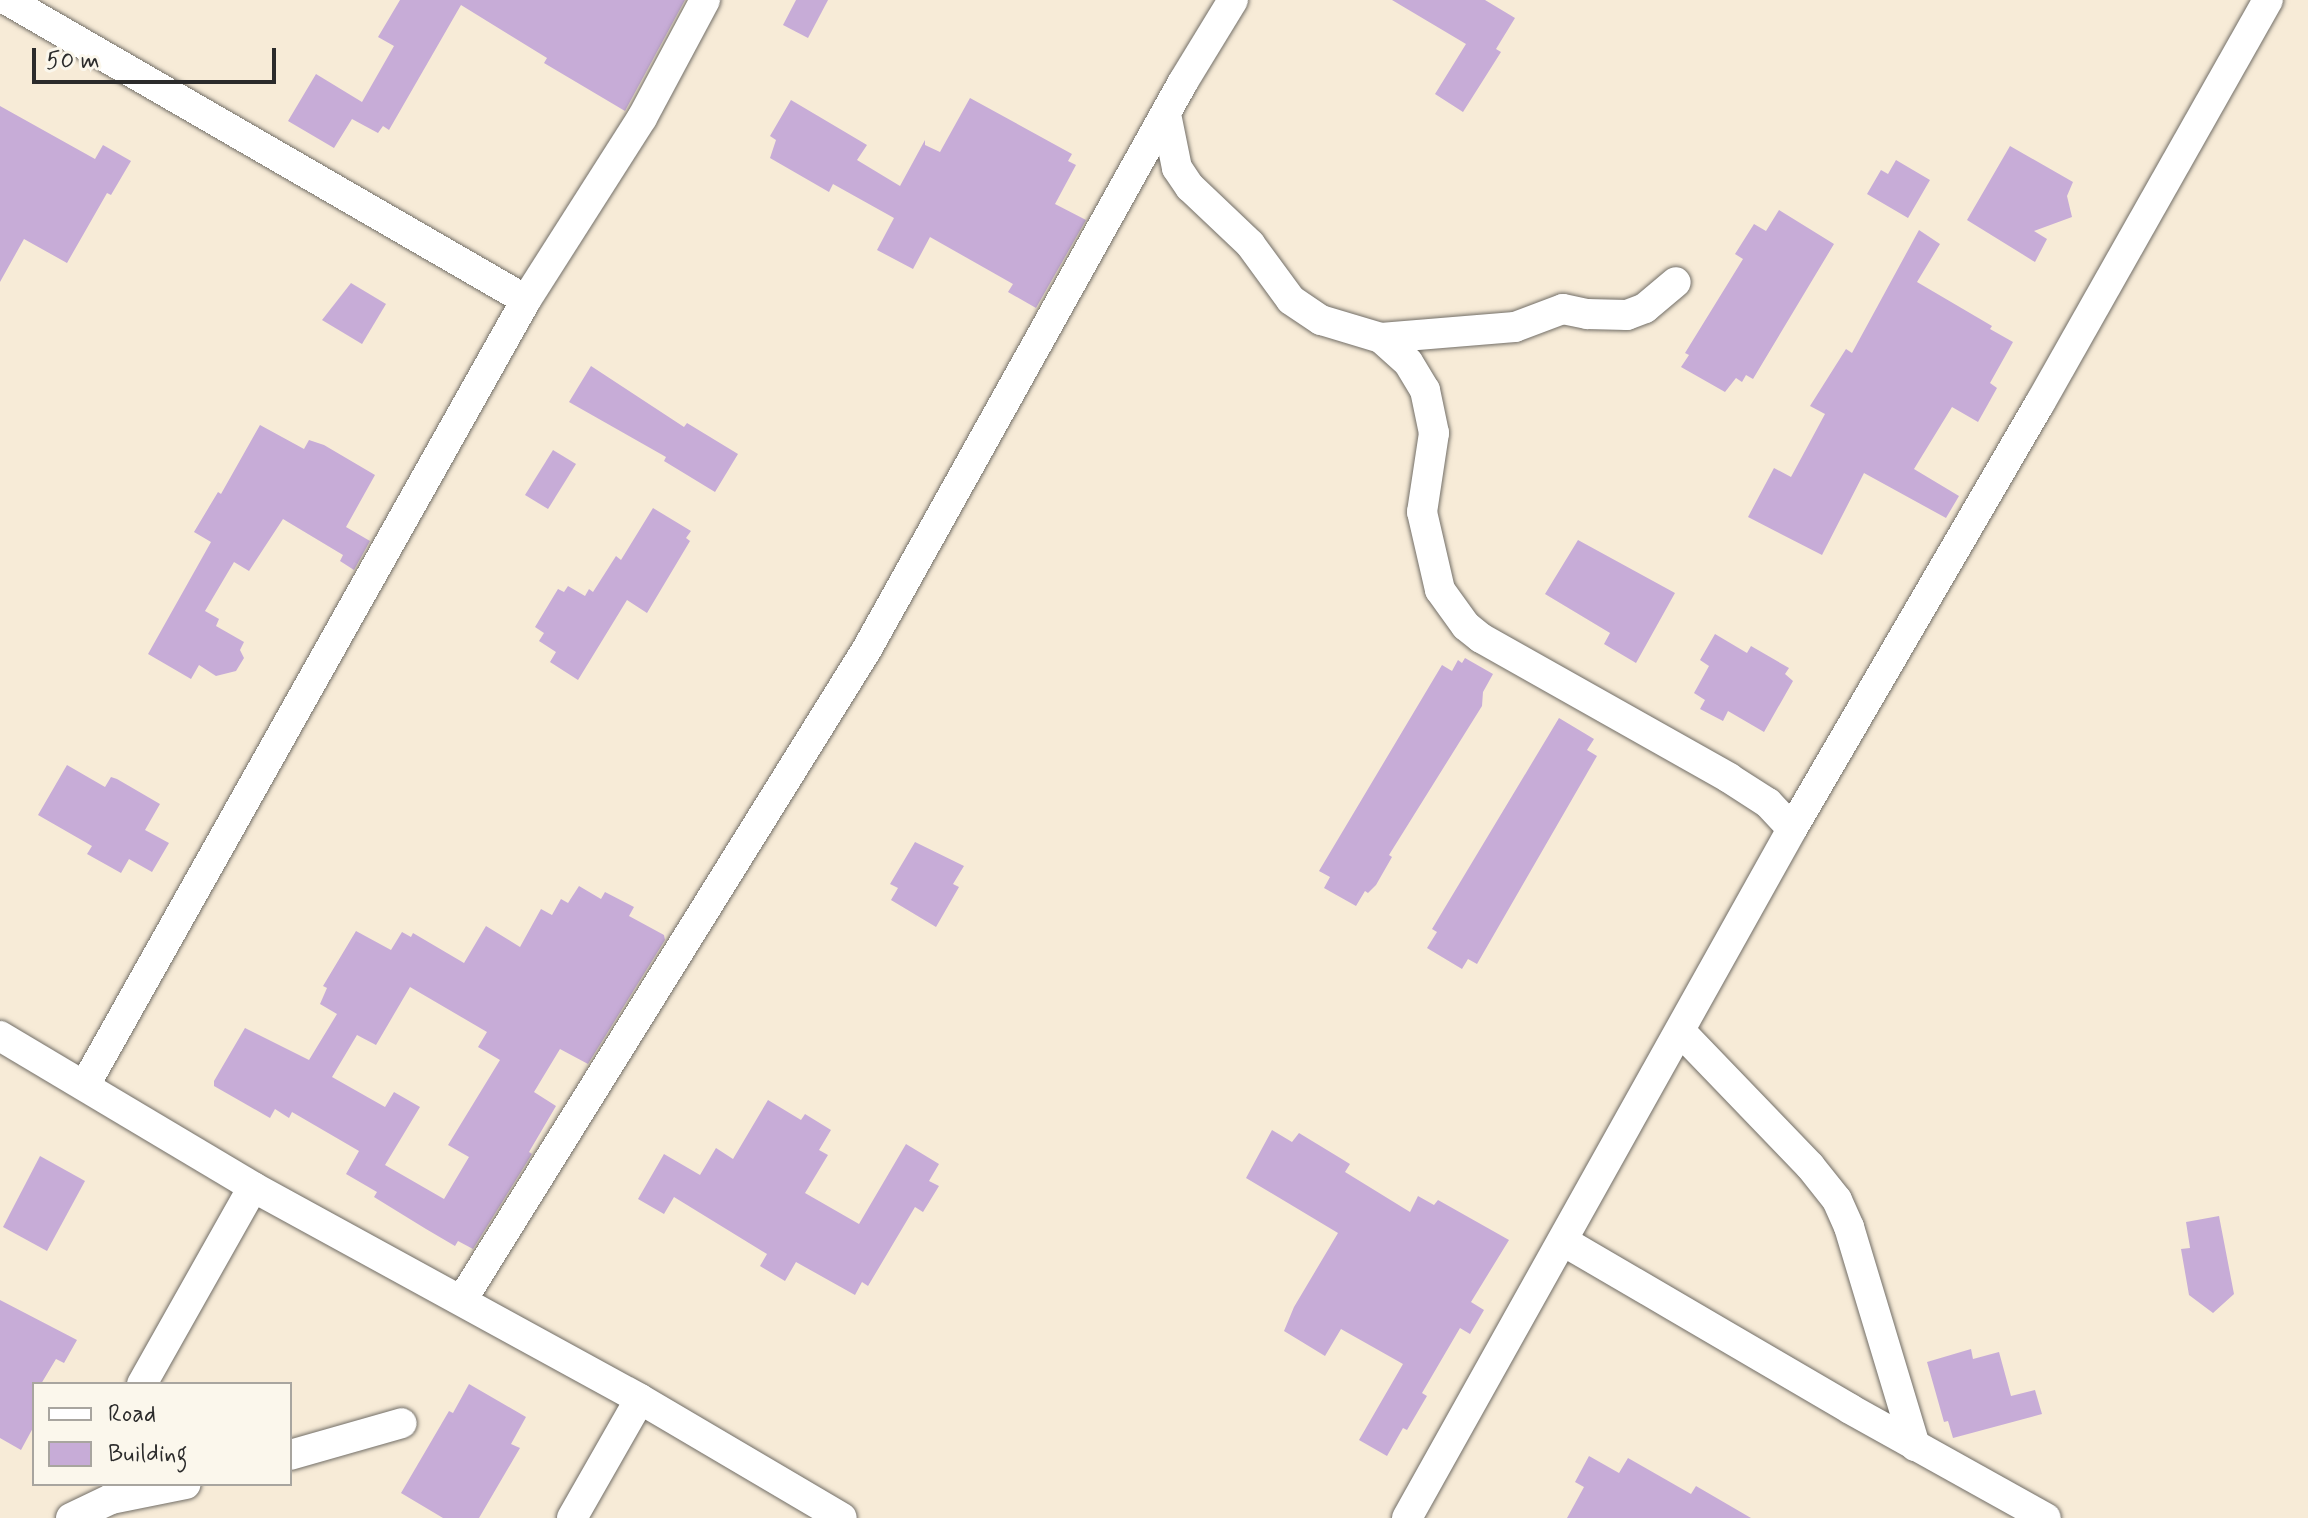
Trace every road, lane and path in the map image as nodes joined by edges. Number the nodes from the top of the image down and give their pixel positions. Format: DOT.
graph roads {
  1 [pos="7,0"];
  2 [pos="705,0"];
  3 [pos="1233,0"];
  4 [pos="2268,0"];
  5 [pos="45,9"];
  6 [pos="1166,114"];
  7 [pos="1676,282"];
  8 [pos="526,300"];
  9 [pos="1381,338"];
  10 [pos="1792,829"];
  11 [pos="1681,1032"];
  12 [pos="0,1036"];
  13 [pos="85,1085"];
  14 [pos="253,1187"];
  15 [pos="1563,1241"];
  16 [pos="462,1300"];
  17 [pos="143,1382"];
  18 [pos="640,1399"];
  19 [pos="402,1423"];
  20 [pos="1915,1446"];
  21 [pos="292,1454"];
  22 [pos="85,1486"];
  23 [pos="176,1486"];
  24 [pos="69,1518"];
  25 [pos="572,1518"];
  26 [pos="842,1518"];
  27 [pos="1407,1518"];
  28 [pos="2046,1518"];
  1 -- 5 [label="street"];
  2 -- 8 [label="street"];
  3 -- 6 [label="street"];
  4 -- 10 [label="street"];
  5 -- 8 [label="street"];
  6 -- 9 [label="street"];
  6 -- 16 [label="street"];
  7 -- 9 [label="street"];
  8 -- 13 [label="street"];
  9 -- 10 [label="street"];
  10 -- 11 [label="street"];
  11 -- 15 [label="street"];
  11 -- 20 [label="street"];
  12 -- 13 [label="street"];
  13 -- 14 [label="street"];
  14 -- 16 [label="street"];
  14 -- 17 [label="street"];
  15 -- 20 [label="street"];
  15 -- 27 [label="street"];
  16 -- 18 [label="street"];
  18 -- 25 [label="street"];
  18 -- 26 [label="street"];
  19 -- 21 [label="street"];
  20 -- 28 [label="street"];
  22 -- 24 [label="street"];
  23 -- 24 [label="street"];
}
